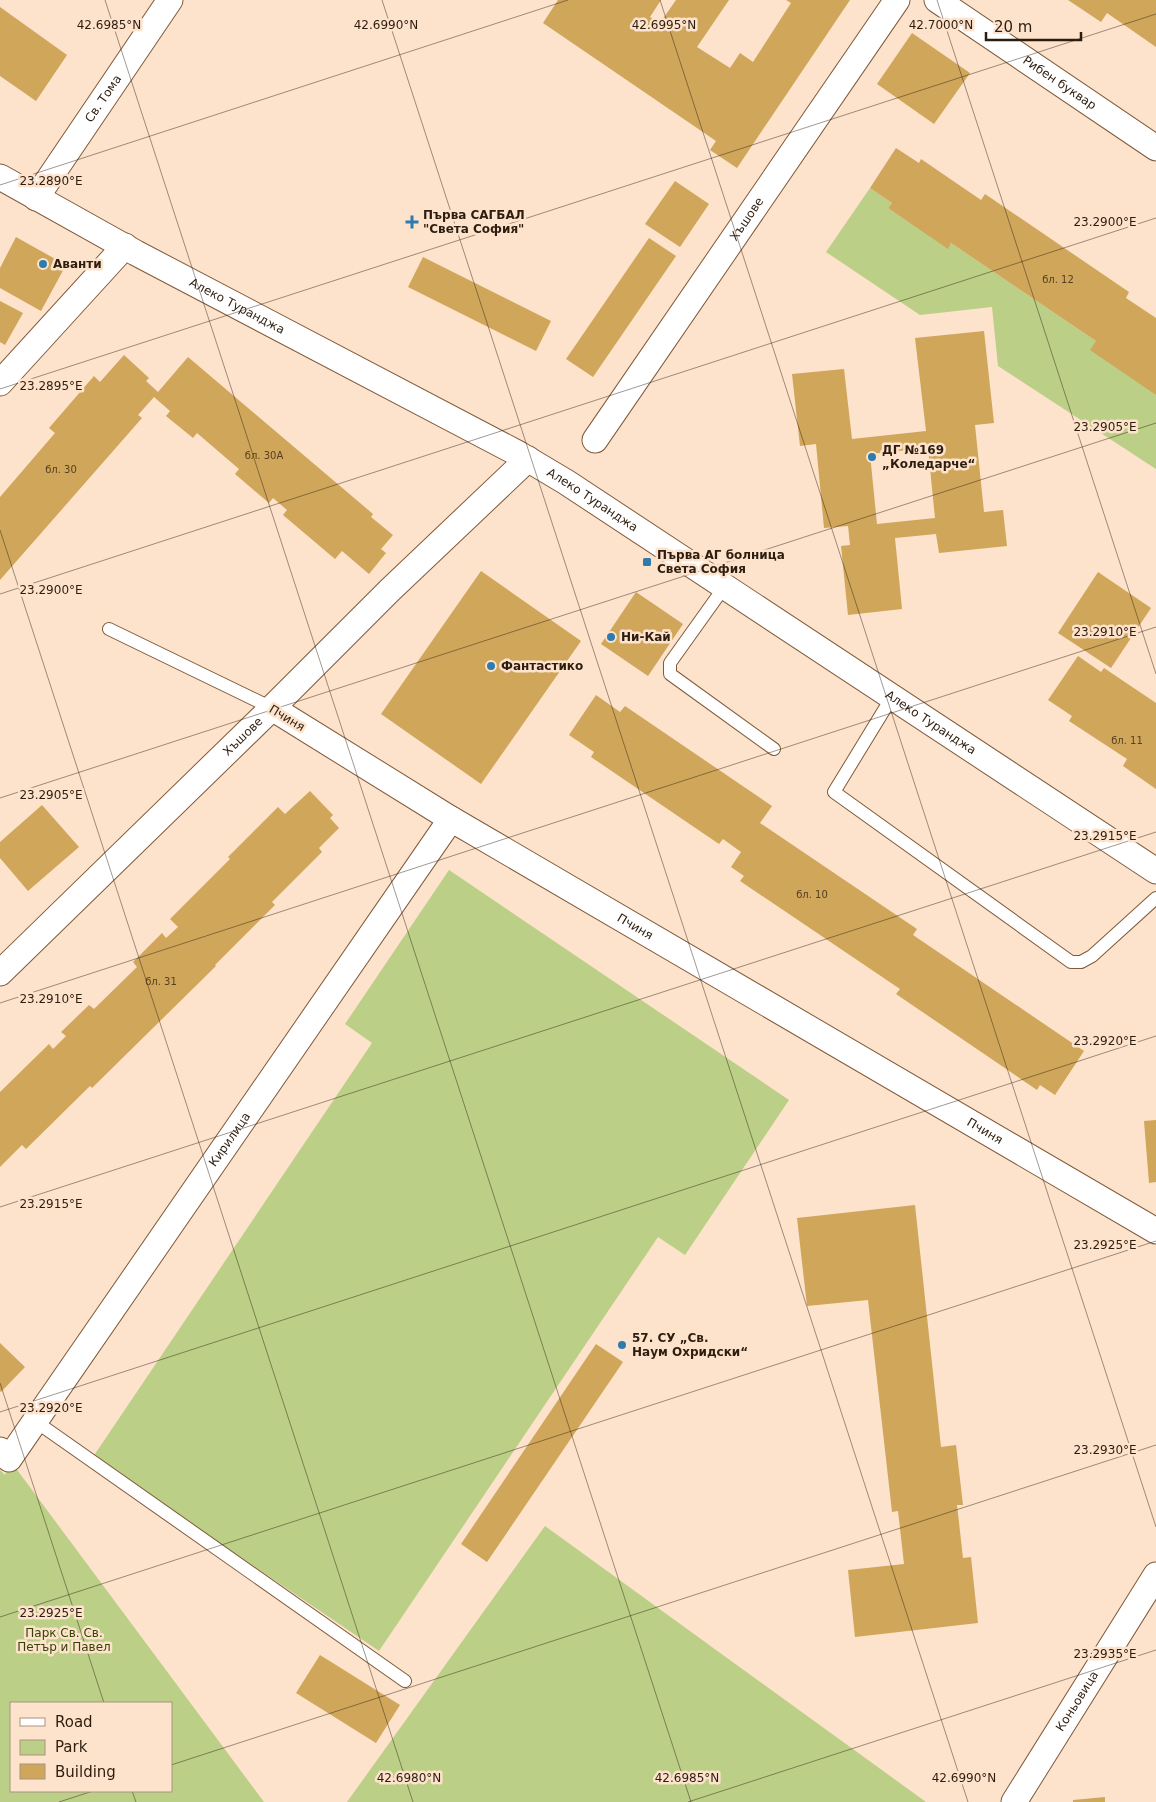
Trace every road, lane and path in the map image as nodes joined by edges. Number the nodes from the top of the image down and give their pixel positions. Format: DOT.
graph roads {
  1 [pos="170,0"];
  2 [pos="896,0"];
  3 [pos="937,0"];
  4 [pos="1156,148"];
  5 [pos="0,177"];
  6 [pos="36,198"];
  7 [pos="125,246"];
  8 [pos="0,383"];
  9 [pos="595,440"];
  10 [pos="528,459"];
  11 [pos="726,586"];
  12 [pos="109,629"];
  13 [pos="892,697"];
  14 [pos="272,708"];
  15 [pos="774,749"];
  16 [pos="451,819"];
  17 [pos="1156,871"];
  18 [pos="1156,898"];
  19 [pos="0,973"];
  20 [pos="1156,1231"];
  21 [pos="35,1420"];
  22 [pos="4,1454"];
  23 [pos="1156,1575"];
  24 [pos="405,1681"];
  25 [pos="1014,1802"];
  1 -- 6 [label="street, Св. Тома"];
  2 -- 9 [label="street, Хъшове"];
  3 -- 4 [label="street, Рибен буквар"];
  5 -- 6 [label="street, Алеко Туранджа"];
  6 -- 7 [label="street, Алеко Туранджа"];
  7 -- 8 [label="street"];
  7 -- 10 [label="street, Алеко Туранджа"];
  10 -- 11 [label="street, Алеко Туранджа"];
  10 -- 14 [label="street, Хъшове"];
  11 -- 13 [label="street, Алеко Туранджа"];
  11 -- 15 [label="lane"];
  12 -- 14 [label="lane, Пчиня"];
  13 -- 17 [label="street, Алеко Туранджа"];
  13 -- 18 [label="lane"];
  14 -- 16 [label="street, Пчиня"];
  14 -- 19 [label="street, Хъшове"];
  16 -- 20 [label="street, Пчиня"];
  16 -- 21 [label="street, Кирилица"];
  21 -- 22 [label="street, Кирилица"];
  21 -- 24 [label="lane"];
  23 -- 25 [label="street, Коньовица"];
}
